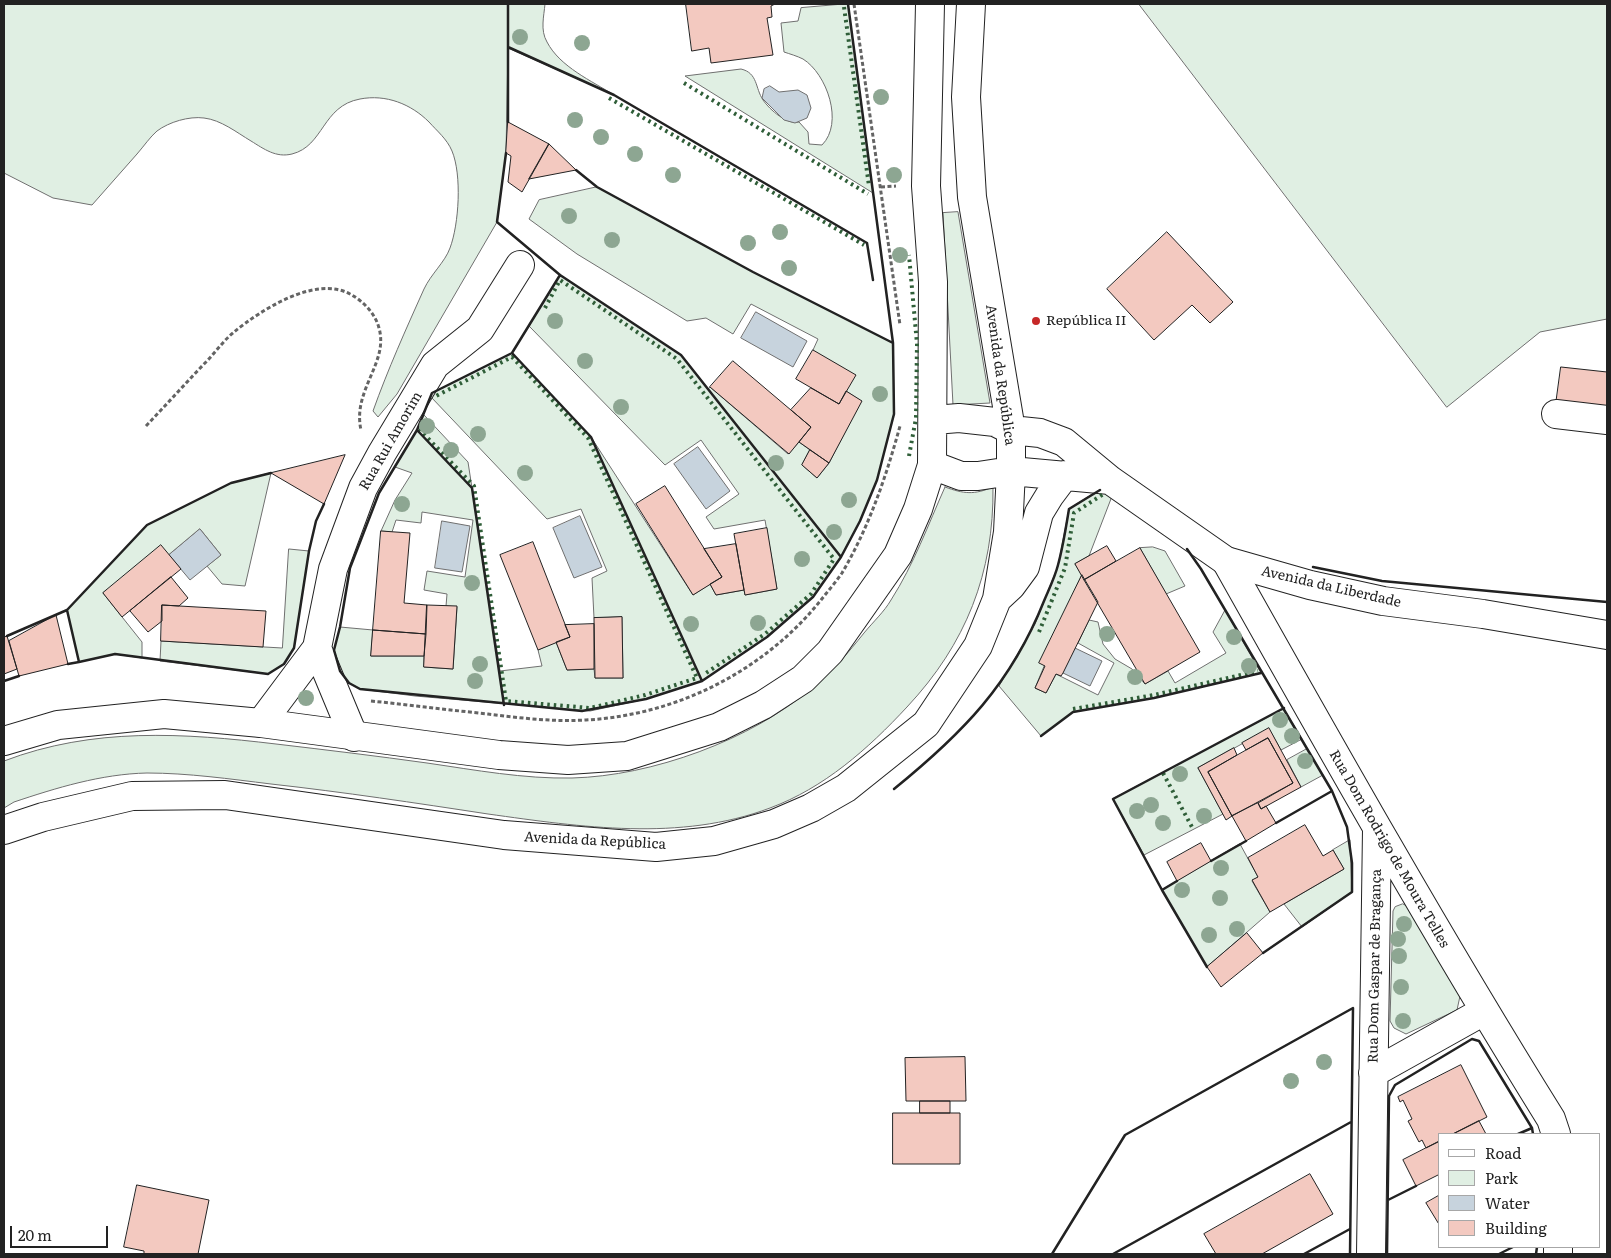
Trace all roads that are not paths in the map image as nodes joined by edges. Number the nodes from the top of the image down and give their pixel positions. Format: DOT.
graph roads {
  1 [pos="930,4"];
  2 [pos="971,4"];
  3 [pos="520,265"];
  4 [pos="1556,414"];
  5 [pos="934,420"];
  6 [pos="1607,420"];
  7 [pos="1011,430"];
  8 [pos="932,465"];
  9 [pos="1012,470"];
  10 [pos="1065,475"];
  11 [pos="1110,480"];
  12 [pos="1226,561"];
  13 [pos="997,599"];
  14 [pos="1607,635"];
  15 [pos="317,648"];
  16 [pos="261,723"];
  17 [pos="354,737"];
  18 [pos="4,741"];
  19 [pos="1377,829"];
  20 [pos="4,830"];
  21 [pos="1484,1012"];
  22 [pos="1373,1073"];
  23 [pos="1556,1133"];
  24 [pos="1371,1254"];
  1 -- 5 [label="main road"];
  2 -- 7 [label="main road, Avenida da República"];
  3 -- 15 [label="main road, Rua Rui Amorim"];
  4 -- 6 [label="main road"];
  5 -- 7 [label="main road, Avenida da Liberdade"];
  5 -- 8 [label="main road"];
  7 -- 9 [label="main road, Avenida da República"];
  7 -- 11 [label="main road, Avenida da Liberdade"];
  8 -- 9 [label="main road"];
  8 -- 17 [label="main road"];
  9 -- 10 [label="main road"];
  9 -- 13 [label="main road, Avenida da República"];
  10 -- 11 [label="main road"];
  10 -- 13 [label="main road"];
  11 -- 12 [label="main road, Avenida da Liberdade"];
  12 -- 14 [label="main road, Avenida da Liberdade"];
  12 -- 19 [label="main road, Rua Dom Rodrigo de Moura Telles"];
  13 -- 20 [label="main road, Avenida da República"];
  15 -- 16 [label="main road, Rua Rui Amorim"];
  15 -- 17 [label="main road"];
  16 -- 17 [label="main road"];
  16 -- 18 [label="main road"];
  19 -- 21 [label="main road, Rua Dom Rodrigo de Moura Telles"];
  19 -- 22 [label="main road, Rua Dom Gaspar de Bragança"];
  21 -- 22 [label="main road, Rua Dom Gaspar de Bragança"];
  21 -- 23 [label="main road, Rua Dom Rodrigo de Moura Telles"];
  22 -- 24 [label="main road, Rua Dom Gaspar de Bragança"];
}
